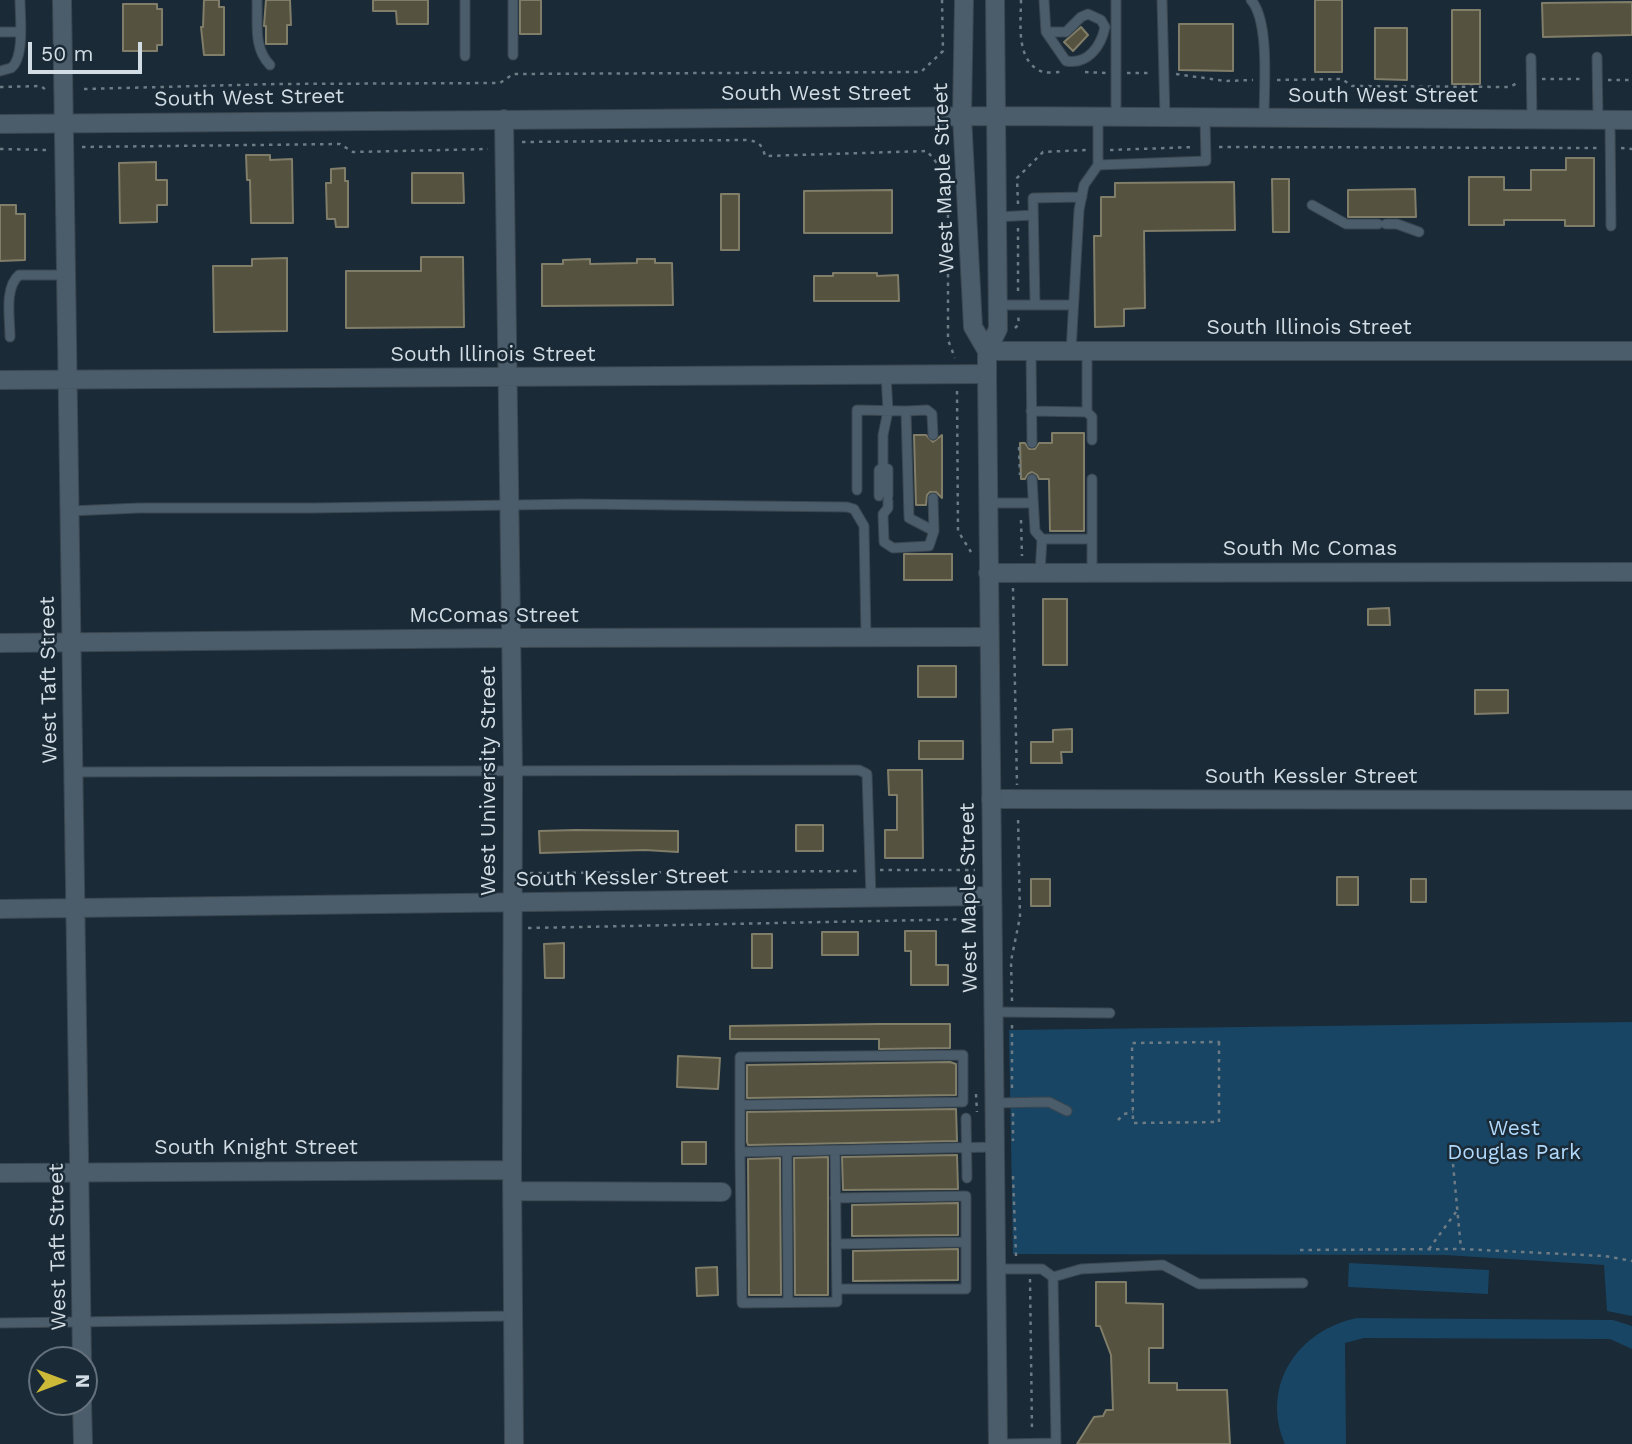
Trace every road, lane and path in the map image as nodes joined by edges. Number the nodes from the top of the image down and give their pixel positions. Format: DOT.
graph roads {
  1 [pos="20,0"];
  2 [pos="62,0"];
  3 [pos="257,0"];
  4 [pos="465,0"];
  5 [pos="513,0"];
  6 [pos="942,0"];
  7 [pos="964,0"];
  8 [pos="995,0"];
  9 [pos="1021,0"];
  10 [pos="1044,0"];
  11 [pos="1116,0"];
  12 [pos="1163,0"];
  13 [pos="1251,0"];
  14 [pos="0,32"];
  15 [pos="20,32"];
  16 [pos="1046,32"];
  17 [pos="513,55"];
  18 [pos="465,56"];
  19 [pos="1597,57"];
  20 [pos="1531,58"];
  21 [pos="270,65"];
  22 [pos="0,71"];
  23 [pos="1068,72"];
  24 [pos="1080,72"];
  25 [pos="1116,73"];
  26 [pos="1165,74"];
  27 [pos="1532,79"];
  28 [pos="1597,79"];
  29 [pos="1264,80"];
  30 [pos="1632,80"];
  31 [pos="0,87"];
  32 [pos="84,89"];
  33 [pos="46,90"];
  34 [pos="962,116"];
  35 [pos="997,116"];
  36 [pos="1107,117"];
  37 [pos="1165,117"];
  38 [pos="1205,118"];
  39 [pos="1264,118"];
  40 [pos="504,119"];
  41 [pos="1532,119"];
  42 [pos="1604,119"];
  43 [pos="1632,120"];
  44 [pos="64,123"];
  45 [pos="0,124"];
  46 [pos="505,145"];
  47 [pos="82,147"];
  48 [pos="1206,147"];
  49 [pos="1610,148"];
  50 [pos="0,149"];
  51 [pos="48,149"];
  52 [pos="1632,149"];
  53 [pos="1098,150"];
  54 [pos="1030,156"];
  55 [pos="1035,160"];
  56 [pos="1097,165"];
  57 [pos="1082,197"];
  58 [pos="1312,205"];
  59 [pos="1033,215"];
  60 [pos="997,216"];
  61 [pos="1018,216"];
  62 [pos="1611,226"];
  63 [pos="1419,232"];
  64 [pos="66,275"];
  65 [pos="998,305"];
  66 [pos="1018,305"];
  67 [pos="1035,305"];
  68 [pos="1073,305"];
  69 [pos="10,338"];
  70 [pos="987,351"];
  71 [pos="1009,351"];
  72 [pos="1031,351"];
  73 [pos="1079,351"];
  74 [pos="1632,351"];
  75 [pos="958,374"];
  76 [pos="987,374"];
  77 [pos="887,375"];
  78 [pos="508,378"];
  79 [pos="68,379"];
  80 [pos="0,380"];
  81 [pos="888,411"];
  82 [pos="906,411"];
  83 [pos="1031,411"];
  84 [pos="1087,412"];
  85 [pos="933,435"];
  86 [pos="1019,435"];
  87 [pos="1092,440"];
  88 [pos="1032,443"];
  89 [pos="1020,476"];
  90 [pos="1032,479"];
  91 [pos="1092,479"];
  92 [pos="858,490"];
  93 [pos="933,498"];
  94 [pos="988,503"];
  95 [pos="1021,503"];
  96 [pos="1032,503"];
  97 [pos="509,505"];
  98 [pos="70,511"];
  99 [pos="934,531"];
  100 [pos="1042,539"];
  101 [pos="1092,539"];
  102 [pos="971,563"];
  103 [pos="1092,572"];
  104 [pos="1632,572"];
  105 [pos="988,573"];
  106 [pos="1016,573"];
  107 [pos="1040,573"];
  108 [pos="866,637"];
  109 [pos="989,637"];
  110 [pos="511,638"];
  111 [pos="0,643"];
  112 [pos="72,643"];
  113 [pos="513,771"];
  114 [pos="74,772"];
  115 [pos="991,799"];
  116 [pos="1017,799"];
  117 [pos="1632,800"];
  118 [pos="870,870"];
  119 [pos="975,870"];
  120 [pos="528,873"];
  121 [pos="983,896"];
  122 [pos="871,898"];
  123 [pos="512,902"];
  124 [pos="76,908"];
  125 [pos="0,909"];
  126 [pos="528,928"];
  127 [pos="993,1012"];
  128 [pos="1012,1012"];
  129 [pos="1110,1013"];
  130 [pos="976,1094"];
  131 [pos="994,1103"];
  132 [pos="1012,1103"];
  133 [pos="740,1105"];
  134 [pos="1067,1111"];
  135 [pos="1133,1112"];
  136 [pos="966,1118"];
  137 [pos="977,1120"];
  138 [pos="1118,1120"];
  139 [pos="1004,1146"];
  140 [pos="966,1148"];
  141 [pos="835,1150"];
  142 [pos="787,1151"];
  143 [pos="740,1152"];
  144 [pos="1453,1164"];
  145 [pos="512,1170"];
  146 [pos="0,1172"];
  147 [pos="79,1172"];
  148 [pos="1013,1172"];
  149 [pos="967,1178"];
  150 [pos="512,1191"];
  151 [pos="722,1192"];
  152 [pos="835,1198"];
  153 [pos="1457,1210"];
  154 [pos="965,1242"];
  155 [pos="836,1244"];
  156 [pos="1429,1249"];
  157 [pos="1461,1249"];
  158 [pos="1300,1250"];
  159 [pos="1632,1261"];
  160 [pos="996,1269"];
  161 [pos="1030,1269"];
  162 [pos="1053,1277"];
  163 [pos="1303,1283"];
  164 [pos="837,1289"];
  165 [pos="788,1302"];
  166 [pos="513,1317"];
  167 [pos="81,1322"];
  168 [pos="0,1323"];
  169 [pos="82,1346"];
  170 [pos="82,1416"];
  171 [pos="1032,1443"];
  172 [pos="1056,1443"];
  173 [pos="83,1444"];
  174 [pos="514,1444"];
  175 [pos="999,1444"];
  1 -- 15 [label="lane"];
  2 -- 44 [label="street, West Taft Street"];
  3 -- 21 [label="lane"];
  4 -- 18 [label="lane"];
  5 -- 17 [label="lane"];
  6 -- 32 [label="path"];
  7 -- 34 [label="street, West Maple Street"];
  8 -- 35 [label="street, West Maple Street"];
  9 -- 23 [label="path"];
  10 -- 16 [label="lane"];
  11 -- 25 [label="lane"];
  12 -- 26 [label="lane"];
  13 -- 29 [label="lane"];
  14 -- 15 [label="lane"];
  15 -- 22 [label="lane"];
  16 -- 16 [label="lane"];
  19 -- 28 [label="lane"];
  20 -- 27 [label="lane"];
  24 -- 25 [label="path"];
  25 -- 26 [label="path"];
  25 -- 36 [label="lane"];
  26 -- 29 [label="path"];
  26 -- 37 [label="lane"];
  27 -- 28 [label="path"];
  27 -- 29 [label="path"];
  27 -- 41 [label="lane"];
  28 -- 30 [label="path"];
  28 -- 42 [label="lane"];
  29 -- 39 [label="lane"];
  31 -- 33 [label="path"];
  34 -- 35 [label="street, South West Street"];
  34 -- 40 [label="street, South West Street"];
  34 -- 70 [label="street, West Maple Street"];
  35 -- 36 [label="street, South West Street"];
  35 -- 60 [label="street, West Maple Street"];
  36 -- 37 [label="street, South West Street"];
  36 -- 53 [label="lane"];
  37 -- 38 [label="street, South West Street"];
  38 -- 39 [label="street, South West Street"];
  38 -- 48 [label="lane"];
  39 -- 41 [label="street, South West Street"];
  40 -- 44 [label="street, South West Street"];
  40 -- 46 [label="street, West University Street"];
  41 -- 42 [label="street, South West Street"];
  42 -- 43 [label="street, South West Street"];
  42 -- 49 [label="lane"];
  44 -- 45 [label="street, South West Street"];
  44 -- 64 [label="street, West Taft Street"];
  46 -- 47 [label="path"];
  46 -- 75 [label="path"];
  46 -- 78 [label="street, West University Street"];
  48 -- 49 [label="path"];
  48 -- 53 [label="path"];
  48 -- 56 [label="lane"];
  49 -- 52 [label="path"];
  49 -- 62 [label="lane"];
  50 -- 51 [label="path"];
  53 -- 55 [label="path"];
  53 -- 56 [label="lane"];
  54 -- 55 [label="path"];
  55 -- 61 [label="path"];
  56 -- 57 [label="lane"];
  57 -- 59 [label="lane"];
  57 -- 68 [label="lane"];
  58 -- 63 [label="lane"];
  59 -- 61 [label="lane"];
  59 -- 67 [label="lane"];
  60 -- 61 [label="lane"];
  60 -- 65 [label="street, West Maple Street"];
  61 -- 66 [label="path"];
  64 -- 69 [label="lane"];
  64 -- 79 [label="street, West Taft Street"];
  65 -- 66 [label="lane"];
  65 -- 70 [label="street, West Maple Street"];
  66 -- 67 [label="lane"];
  66 -- 71 [label="path"];
  67 -- 68 [label="lane"];
  68 -- 73 [label="lane"];
  70 -- 71 [label="street, South Illinois Street"];
  70 -- 76 [label="street, West Maple Street"];
  71 -- 72 [label="street, South Illinois Street"];
  72 -- 73 [label="street, South Illinois Street"];
  72 -- 83 [label="lane"];
  73 -- 74 [label="street, South Illinois Street"];
  73 -- 84 [label="lane"];
  75 -- 76 [label="street, South Illinois Street"];
  75 -- 77 [label="street, South Illinois Street"];
  75 -- 102 [label="path"];
  76 -- 94 [label="street, West Maple Street"];
  77 -- 78 [label="street, South Illinois Street"];
  77 -- 81 [label="lane"];
  78 -- 79 [label="street, South Illinois Street"];
  78 -- 97 [label="street, West University Street"];
  79 -- 80 [label="street, South Illinois Street"];
  79 -- 98 [label="street, West Taft Street"];
  81 -- 82 [label="lane"];
  81 -- 92 [label="lane"];
  81 -- 99 [label="lane"];
  82 -- 85 [label="lane"];
  82 -- 99 [label="lane"];
  83 -- 84 [label="lane"];
  83 -- 88 [label="lane"];
  84 -- 87 [label="lane"];
  86 -- 89 [label="path"];
  90 -- 96 [label="lane"];
  91 -- 101 [label="lane"];
  93 -- 99 [label="lane"];
  94 -- 95 [label="lane"];
  94 -- 105 [label="street, West Maple Street"];
  95 -- 96 [label="lane"];
  95 -- 106 [label="path"];
  96 -- 100 [label="lane"];
  97 -- 98 [label="lane"];
  97 -- 108 [label="lane"];
  97 -- 110 [label="street, West University Street"];
  98 -- 112 [label="street, West Taft Street"];
  100 -- 101 [label="lane"];
  100 -- 107 [label="lane"];
  101 -- 103 [label="lane"];
  103 -- 104 [label="street, South Mc Comas"];
  103 -- 107 [label="street, South Mc Comas"];
  105 -- 106 [label="street, South Mc Comas"];
  105 -- 109 [label="street, West Maple Street"];
  106 -- 107 [label="street, South Mc Comas"];
  106 -- 116 [label="path"];
  108 -- 109 [label="street, McComas Street"];
  108 -- 110 [label="street, McComas Street"];
  109 -- 115 [label="street, West Maple Street"];
  110 -- 112 [label="street, McComas Street"];
  110 -- 113 [label="street, West University Street"];
  111 -- 112 [label="street, McComas Street"];
  112 -- 114 [label="street, West Taft Street"];
  113 -- 114 [label="lane"];
  113 -- 118 [label="lane"];
  113 -- 123 [label="street, West University Street"];
  114 -- 124 [label="street, West Taft Street"];
  115 -- 116 [label="street, South Kessler Street"];
  115 -- 121 [label="street, West Maple Street"];
  116 -- 117 [label="street, South Kessler Street"];
  116 -- 128 [label="path"];
  118 -- 119 [label="path"];
  118 -- 120 [label="path"];
  118 -- 122 [label="lane"];
  121 -- 122 [label="street, South Kessler Street"];
  121 -- 126 [label="path"];
  121 -- 127 [label="street, West Maple Street"];
  122 -- 123 [label="street, South Kessler Street"];
  123 -- 124 [label="street, South Kessler Street"];
  123 -- 145 [label="street, West University Street"];
  124 -- 125 [label="street, South Kessler Street"];
  124 -- 147 [label="street, West Taft Street"];
  127 -- 128 [label="lane"];
  127 -- 131 [label="street, West Maple Street"];
  128 -- 129 [label="lane"];
  128 -- 132 [label="path"];
  130 -- 137 [label="path"];
  131 -- 132 [label="lane"];
  131 -- 139 [label="street, West Maple Street"];
  132 -- 134 [label="lane"];
  132 -- 139 [label="path"];
  133 -- 133 [label="lane"];
  133 -- 143 [label="lane"];
  135 -- 135 [label="path"];
  135 -- 138 [label="path"];
  136 -- 140 [label="lane"];
  139 -- 140 [label="lane"];
  139 -- 160 [label="street, West Maple Street"];
  140 -- 141 [label="lane"];
  140 -- 149 [label="lane"];
  141 -- 142 [label="lane"];
  141 -- 152 [label="lane"];
  142 -- 143 [label="lane"];
  142 -- 165 [label="lane"];
  143 -- 165 [label="lane"];
  144 -- 153 [label="path"];
  145 -- 147 [label="street, South Knight Street"];
  145 -- 150 [label="street, West University Street"];
  146 -- 147 [label="street, South Knight Street"];
  147 -- 167 [label="street, West Taft Street"];
  148 -- 161 [label="path"];
  150 -- 151 [label="street"];
  150 -- 166 [label="street, West University Street"];
  152 -- 154 [label="lane"];
  152 -- 155 [label="lane"];
  153 -- 156 [label="path"];
  153 -- 157 [label="path"];
  154 -- 155 [label="lane"];
  154 -- 164 [label="lane"];
  155 -- 164 [label="lane"];
  156 -- 157 [label="path"];
  156 -- 158 [label="path"];
  157 -- 159 [label="path"];
  160 -- 161 [label="lane"];
  160 -- 175 [label="street, West Maple Street"];
  161 -- 162 [label="lane"];
  161 -- 171 [label="path"];
  162 -- 163 [label="lane"];
  162 -- 172 [label="lane"];
  164 -- 165 [label="lane"];
  166 -- 167 [label="lane"];
  166 -- 174 [label="street, West University Street"];
  167 -- 168 [label="lane"];
  167 -- 169 [label="street, West Taft Street"];
  170 -- 173 [label="street"];
  171 -- 172 [label="lane"];
  171 -- 175 [label="lane"];
}
